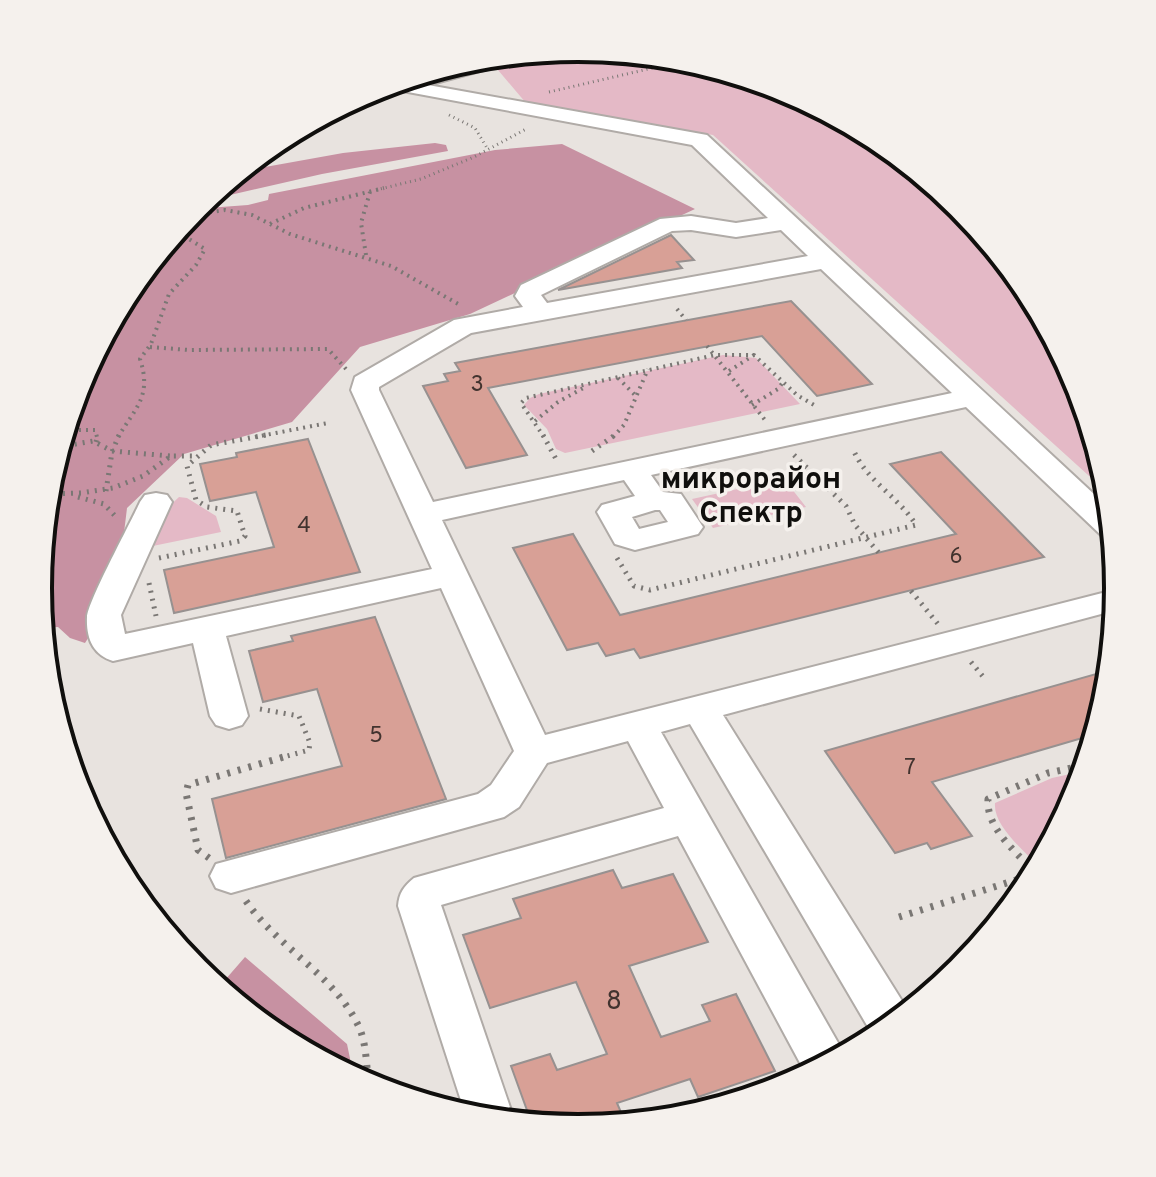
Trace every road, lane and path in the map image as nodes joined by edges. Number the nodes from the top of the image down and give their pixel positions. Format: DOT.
graph roads {
  1 [pos="652,68"];
  2 [pos="415,88"];
  3 [pos="520,106"];
  4 [pos="456,118"];
  5 [pos="533,126"];
  6 [pos="487,148"];
  7 [pos="370,192"];
  8 [pos="211,212"];
  9 [pos="787,222"];
  10 [pos="269,224"];
  11 [pos="187,238"];
  12 [pos="818,252"];
  13 [pos="367,256"];
  14 [pos="716,259"];
  15 [pos="541,312"];
  16 [pos="477,323"];
  17 [pos="150,347"];
  18 [pos="754,355"];
  19 [pos="649,368"];
  20 [pos="729,371"];
  21 [pos="617,377"];
  22 [pos="783,381"];
  23 [pos="365,383"];
  24 [pos="593,383"];
  25 [pos="637,397"];
  26 [pos="973,397"];
  27 [pos="752,405"];
  28 [pos="814,405"];
  29 [pos="535,421"];
  30 [pos="328,423"];
  31 [pos="77,430"];
  32 [pos="96,442"];
  33 [pos="72,445"];
  34 [pos="853,449"];
  35 [pos="112,451"];
  36 [pos="592,451"];
  37 [pos="171,456"];
  38 [pos="198,456"];
  39 [pos="556,459"];
  40 [pos="632,469"];
  41 [pos="106,491"];
  42 [pos="61,495"];
  43 [pos="71,495"];
  44 [pos="654,501"];
  45 [pos="423,514"];
  46 [pos="1098,515"];
  47 [pos="151,531"];
  48 [pos="615,546"];
  49 [pos="452,575"];
  50 [pos="149,581"];
  51 [pos="1104,603"];
  52 [pos="207,630"];
  53 [pos="161,641"];
  54 [pos="700,709"];
  55 [pos="241,712"];
  56 [pos="638,725"];
  57 [pos="534,752"];
  58 [pos="1072,768"];
  59 [pos="689,817"];
  60 [pos="1027,863"];
  61 [pos="231,876"];
  62 [pos="1016,879"];
  63 [pos="899,917"];
  64 [pos="885,1015"];
  65 [pos="820,1055"];
  66 [pos="366,1069"];
  67 [pos="487,1106"];
  1 -- 3 [label="path"];
  2 -- 3 [label="street"];
  3 -- 9 [label="street"];
  4 -- 6 [label="path"];
  5 -- 6 [label="path"];
  6 -- 7 [label="path"];
  7 -- 10 [label="path"];
  7 -- 13 [label="path"];
  8 -- 10 [label="path"];
  9 -- 12 [label="street"];
  9 -- 15 [label="street"];
  10 -- 13 [label="path"];
  11 -- 17 [label="path"];
  12 -- 14 [label="street"];
  12 -- 15 [label="street"];
  12 -- 26 [label="street"];
  13 -- 16 [label="path"];
  15 -- 16 [label="street"];
  16 -- 23 [label="street"];
  17 -- 23 [label="path"];
  17 -- 35 [label="path"];
  18 -- 19 [label="path"];
  18 -- 20 [label="path"];
  18 -- 22 [label="path"];
  19 -- 21 [label="path"];
  19 -- 25 [label="path"];
  21 -- 24 [label="path"];
  21 -- 25 [label="path"];
  22 -- 27 [label="path"];
  22 -- 28 [label="path"];
  23 -- 45 [label="street"];
  24 -- 29 [label="path"];
  24 -- 29 [label="path"];
  25 -- 36 [label="path"];
  26 -- 40 [label="street"];
  26 -- 46 [label="street"];
  29 -- 39 [label="path"];
  30 -- 38 [label="path"];
  31 -- 32 [label="path"];
  32 -- 33 [label="path"];
  32 -- 35 [label="path"];
  34 -- 48 [label="path"];
  35 -- 37 [label="path"];
  35 -- 41 [label="path"];
  37 -- 38 [label="path"];
  37 -- 41 [label="path"];
  38 -- 47 [label="path"];
  40 -- 44 [label="street"];
  40 -- 45 [label="street"];
  41 -- 43 [label="path"];
  42 -- 43 [label="path"];
  43 -- 47 [label="path"];
  45 -- 49 [label="street"];
  47 -- 53 [label="street"];
  49 -- 52 [label="street"];
  49 -- 57 [label="street"];
  50 -- 53 [label="path"];
  51 -- 54 [label="street"];
  52 -- 53 [label="street"];
  52 -- 55 [label="street"];
  54 -- 56 [label="street"];
  54 -- 64 [label="street"];
  55 -- 61 [label="path"];
  56 -- 57 [label="street"];
  56 -- 59 [label="street"];
  57 -- 61 [label="street"];
  58 -- 60 [label="path"];
  59 -- 65 [label="street"];
  59 -- 67 [label="street"];
  61 -- 66 [label="path"];
  62 -- 63 [label="path"];
}
